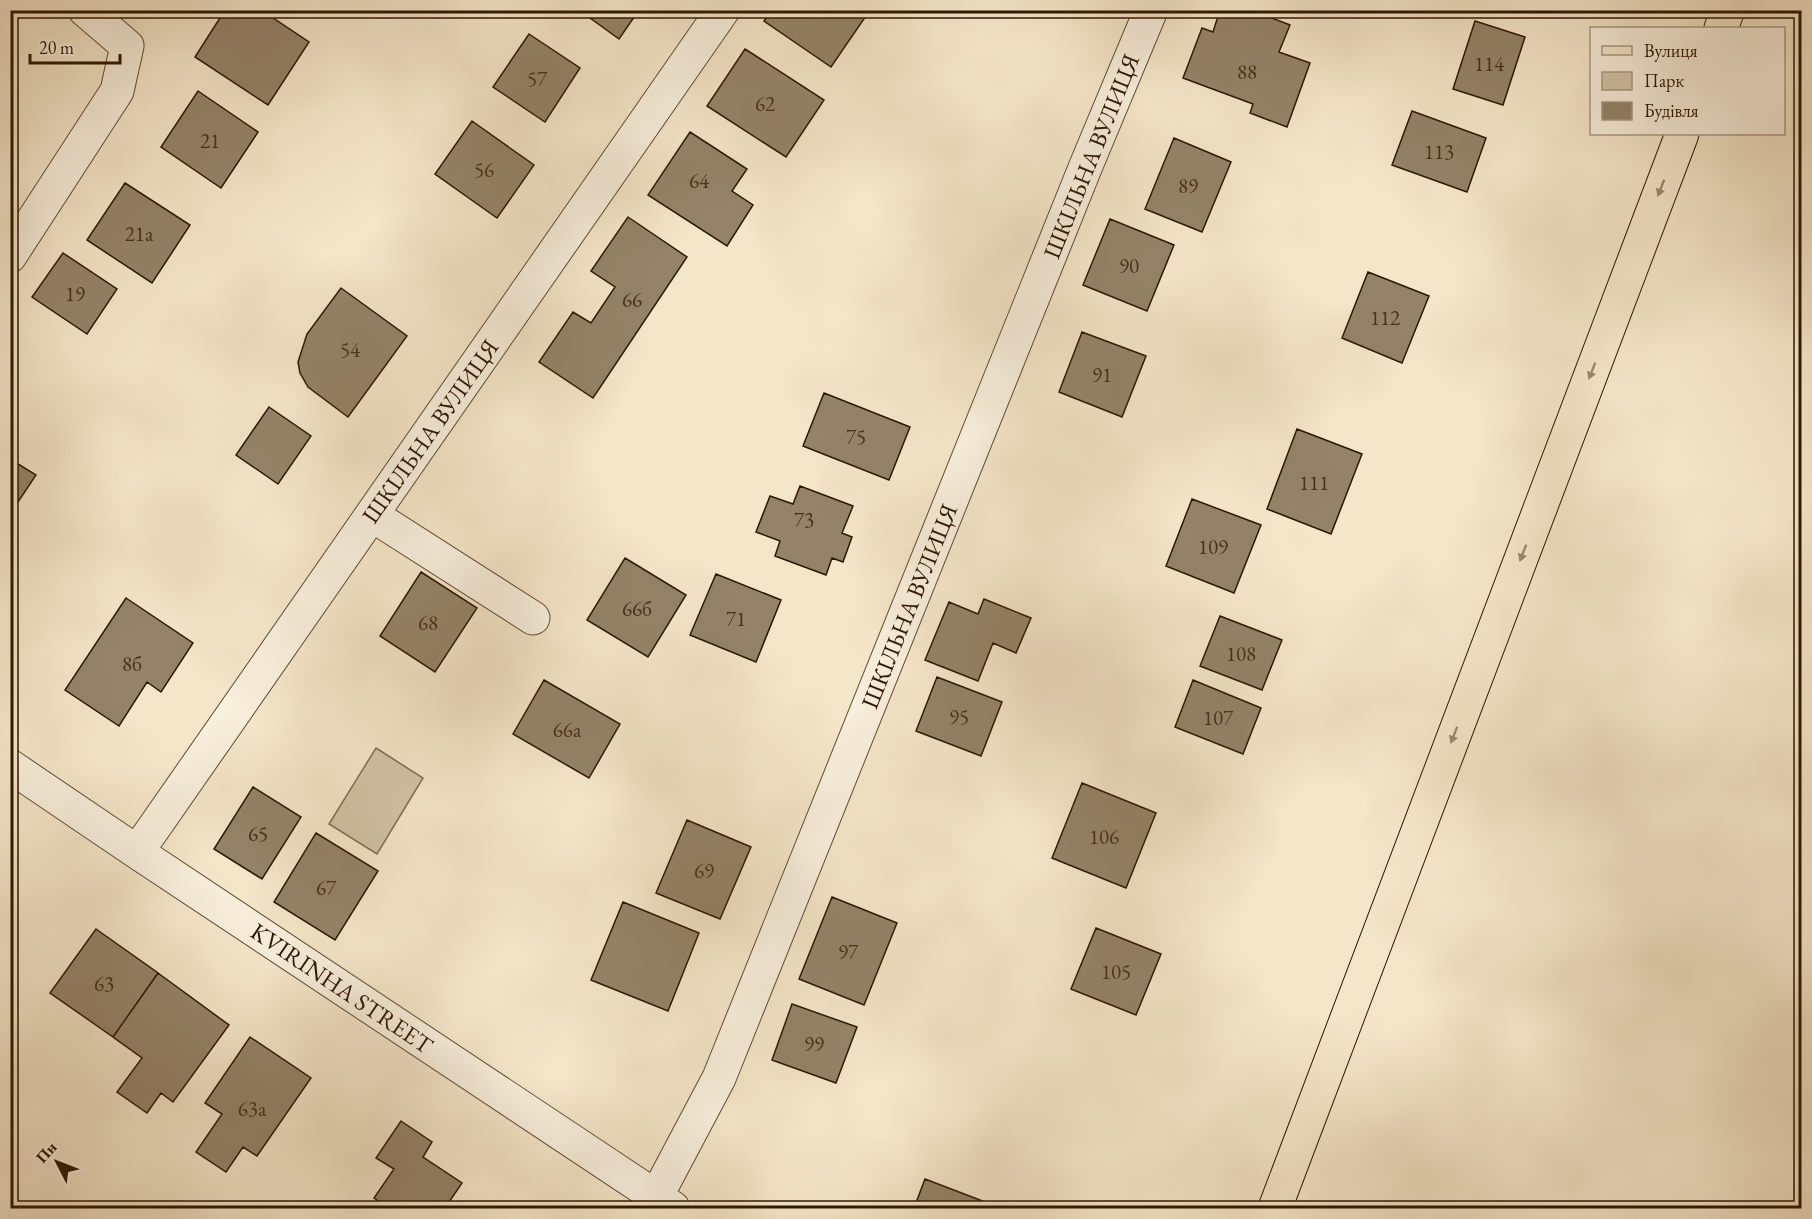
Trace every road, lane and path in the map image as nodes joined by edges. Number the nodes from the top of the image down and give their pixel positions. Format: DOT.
graph roads {
  1 [pos="86,10"];
  2 [pos="723,10"];
  3 [pos="1151,10"];
  4 [pos="1728,10"];
  5 [pos="1721,27"];
  6 [pos="1682,135"];
  7 [pos="10,256"];
  8 [pos="372,515"];
  9 [pos="533,618"];
  10 [pos="10,766"];
  11 [pos="138,852"];
  12 [pos="665,1203"];
  13 [pos="1275,1209"];
  1 -- 7 [label="street"];
  2 -- 8 [label="street, ШКІЛЬНА ВУЛИЦЯ"];
  3 -- 12 [label="street, ШКІЛЬНА ВУЛИЦЯ"];
  4 -- 5 [label="main road"];
  6 -- 13 [label="main road, one-way"];
  8 -- 9 [label="street"];
  8 -- 11 [label="street, ШКІЛЬНА ВУЛИЦЯ"];
  10 -- 11 [label="street, KVIRINHA STREET"];
  11 -- 12 [label="street, KVIRINHA STREET"];
}
